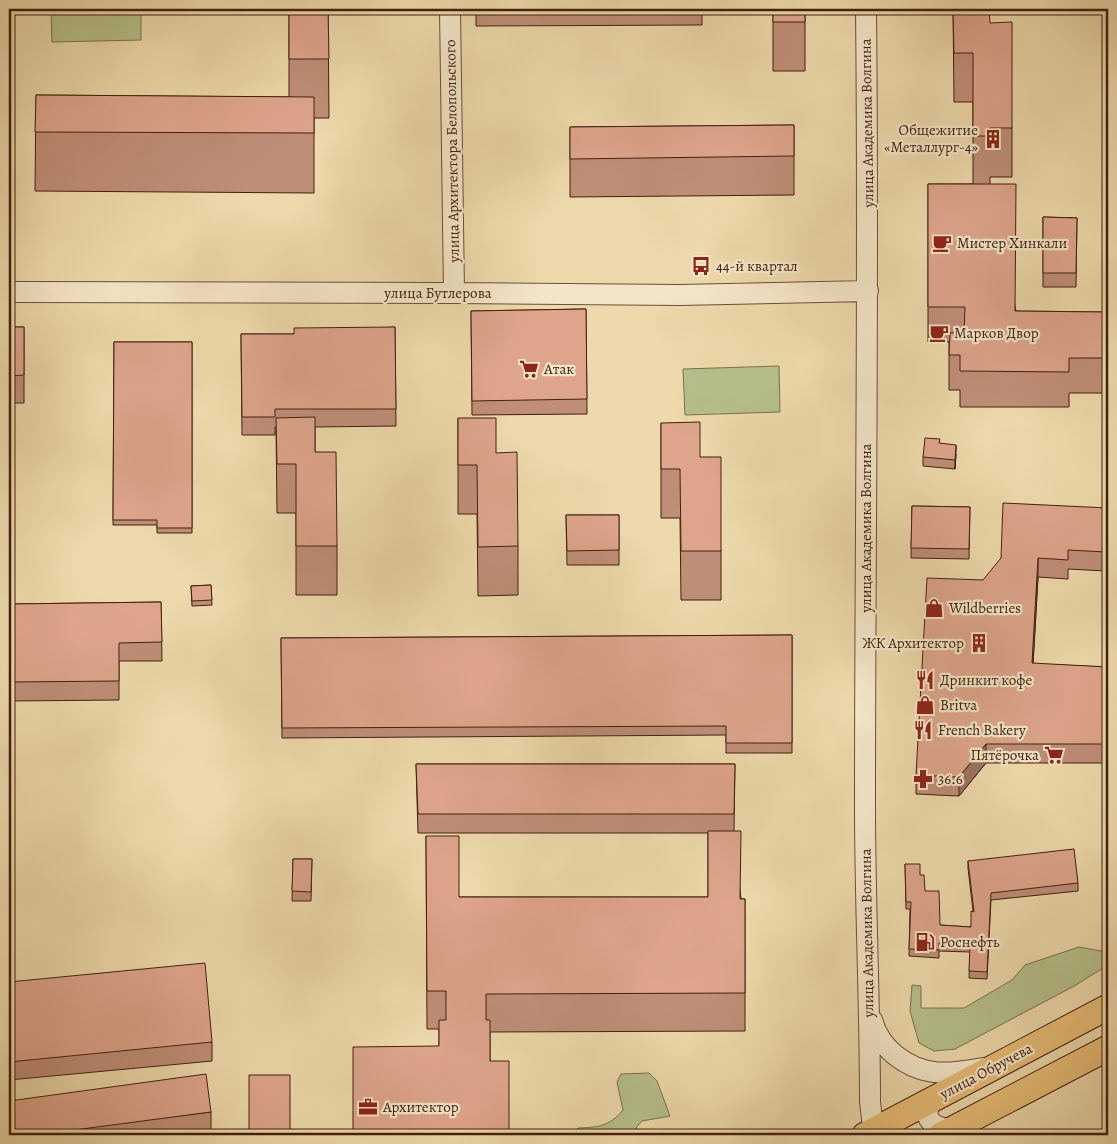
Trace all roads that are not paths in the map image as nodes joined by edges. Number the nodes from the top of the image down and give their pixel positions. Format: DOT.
graph roads {
  1 [pos="450,9"];
  2 [pos="866,9"];
  3 [pos="868,291"];
  4 [pos="9,292"];
  5 [pos="454,293"];
  6 [pos="868,1007"];
  7 [pos="1108,1008"];
  8 [pos="1108,1048"];
  9 [pos="998,1066"];
  10 [pos="935,1098"];
  11 [pos="947,1132"];
  12 [pos="873,1133"];
  1 -- 5 [label="street, улица Архитектора Белопольского"];
  2 -- 3 [label="street, улица Академика Волгина"];
  3 -- 5 [label="street, улица Бутлерова"];
  3 -- 6 [label="street, улица Академика Волгина"];
  4 -- 5 [label="street, улица Бутлерова"];
  6 -- 9 [label="street"];
  6 -- 12 [label="street, улица Академика Волгина"];
  7 -- 9 [label="main road, улица Обручева"];
  8 -- 11 [label="main road"];
  9 -- 10 [label="main road, улица Обручева"];
  10 -- 11 [label="street"];
  10 -- 12 [label="main road, улица Обручева"];
}
